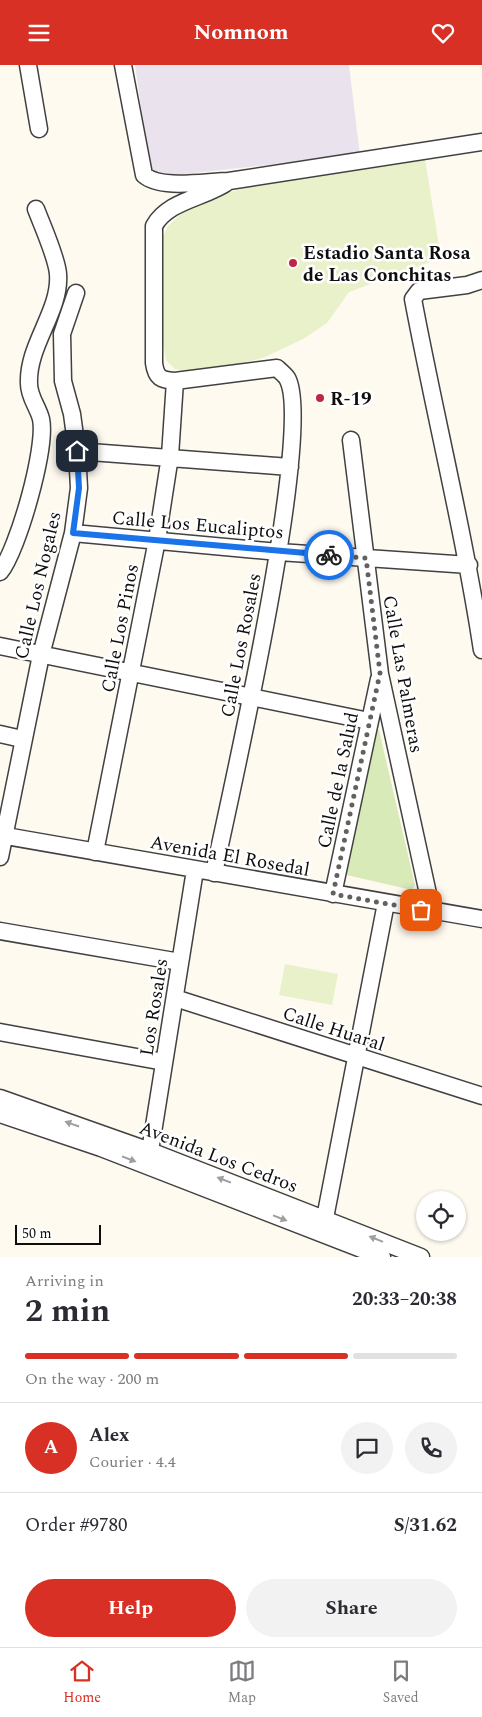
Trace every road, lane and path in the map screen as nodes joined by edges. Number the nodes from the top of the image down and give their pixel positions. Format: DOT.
graph roads {
  1 [pos="28,65"];
  2 [pos="124,65"];
  3 [pos="39,129"];
  4 [pos="482,142"];
  5 [pos="229,181"];
  6 [pos="36,209"];
  7 [pos="482,280"];
  8 [pos="76,293"];
  9 [pos="175,381"];
  10 [pos="350,440"];
  11 [pos="77,451"];
  12 [pos="170,457"];
  13 [pos="290,467"];
  14 [pos="73,533"];
  15 [pos="157,540"];
  16 [pos="279,551"];
  17 [pos="366,558"];
  18 [pos="469,565"];
  19 [pos="0,572"];
  20 [pos="0,646"];
  21 [pos="482,650"];
  22 [pos="41,655"];
  23 [pos="131,673"];
  24 [pos="380,673"];
  25 [pos="250,697"];
  26 [pos="369,721"];
  27 [pos="0,734"];
  28 [pos="22,739"];
  29 [pos="2,835"];
  30 [pos="95,852"];
  31 [pos="0,857"];
  32 [pos="195,870"];
  33 [pos="214,873"];
  34 [pos="333,894"];
  35 [pos="386,903"];
  36 [pos="432,912"];
  37 [pos="482,919"];
  38 [pos="0,931"];
  39 [pos="180,962"];
  40 [pos="175,997"];
  41 [pos="0,1032"];
  42 [pos="356,1057"];
  43 [pos="164,1062"];
  44 [pos="482,1096"];
  45 [pos="0,1098"];
  46 [pos="0,1114"];
  47 [pos="150,1151"];
  48 [pos="325,1218"];
  49 [pos="382,1257"];
  50 [pos="421,1257"];
  1 -- 3 [label="street"];
  2 -- 5 [label="street"];
  4 -- 5 [label="street"];
  5 -- 9 [label="street"];
  6 -- 19 [label="street"];
  7 -- 18 [label="street"];
  8 -- 11 [label="street, Calle Los Nogales"];
  9 -- 12 [label="street, Calle Los Pinos"];
  9 -- 13 [label="street, Calle Los Rosales"];
  10 -- 17 [label="street, Calle Las Palmeras"];
  11 -- 12 [label="street"];
  11 -- 14 [label="street, Calle Los Nogales"];
  12 -- 13 [label="street"];
  12 -- 15 [label="street, Calle Los Pinos"];
  13 -- 16 [label="street, Calle Los Rosales"];
  14 -- 15 [label="street, Calle Los Eucaliptos"];
  14 -- 22 [label="street, Calle Los Nogales"];
  15 -- 16 [label="street, Calle Los Eucaliptos"];
  15 -- 23 [label="street, Calle Los Pinos"];
  16 -- 17 [label="street, Calle Los Eucaliptos"];
  16 -- 25 [label="street, Calle Los Rosales"];
  17 -- 18 [label="street, Calle Los Eucaliptos"];
  17 -- 24 [label="street, Calle Las Palmeras"];
  18 -- 21 [label="street"];
  20 -- 22 [label="street"];
  22 -- 23 [label="street"];
  22 -- 28 [label="street, Calle Los Nogales"];
  23 -- 25 [label="street"];
  23 -- 30 [label="street, Calle Los Pinos"];
  24 -- 26 [label="street, Calle de la Salud"];
  24 -- 36 [label="street, Calle Las Palmeras"];
  25 -- 26 [label="street"];
  25 -- 33 [label="street, Calle Los Rosales"];
  26 -- 34 [label="street, Calle de la Salud"];
  27 -- 28 [label="street"];
  28 -- 29 [label="street, Calle Los Nogales"];
  29 -- 30 [label="street, Avenida El Rosedal"];
  29 -- 31 [label="street, Calle Los Nogales"];
  30 -- 32 [label="street, Avenida El Rosedal"];
  32 -- 33 [label="street, Avenida El Rosedal"];
  32 -- 39 [label="street, Los Rosales"];
  33 -- 34 [label="street, Avenida El Rosedal"];
  34 -- 35 [label="street, Avenida El Rosedal"];
  35 -- 36 [label="street, Avenida El Rosedal"];
  35 -- 42 [label="street"];
  36 -- 37 [label="street, Avenida El Rosedal"];
  38 -- 39 [label="street"];
  39 -- 40 [label="street, Los Rosales"];
  40 -- 42 [label="street, Calle Huaral"];
  40 -- 43 [label="street, Los Rosales"];
  41 -- 43 [label="street"];
  42 -- 44 [label="street, Calle Huaral"];
  42 -- 48 [label="street"];
  43 -- 47 [label="street, Los Rosales"];
  47 -- 45 [label="street, Avenida Los Cedros, one-way"];
  46 -- 49 [label="street, Avenida Los Cedros, one-way"];
  48 -- 47 [label="street, Avenida Los Cedros, one-way"];
  50 -- 48 [label="street, Avenida Los Cedros, one-way"];
}
